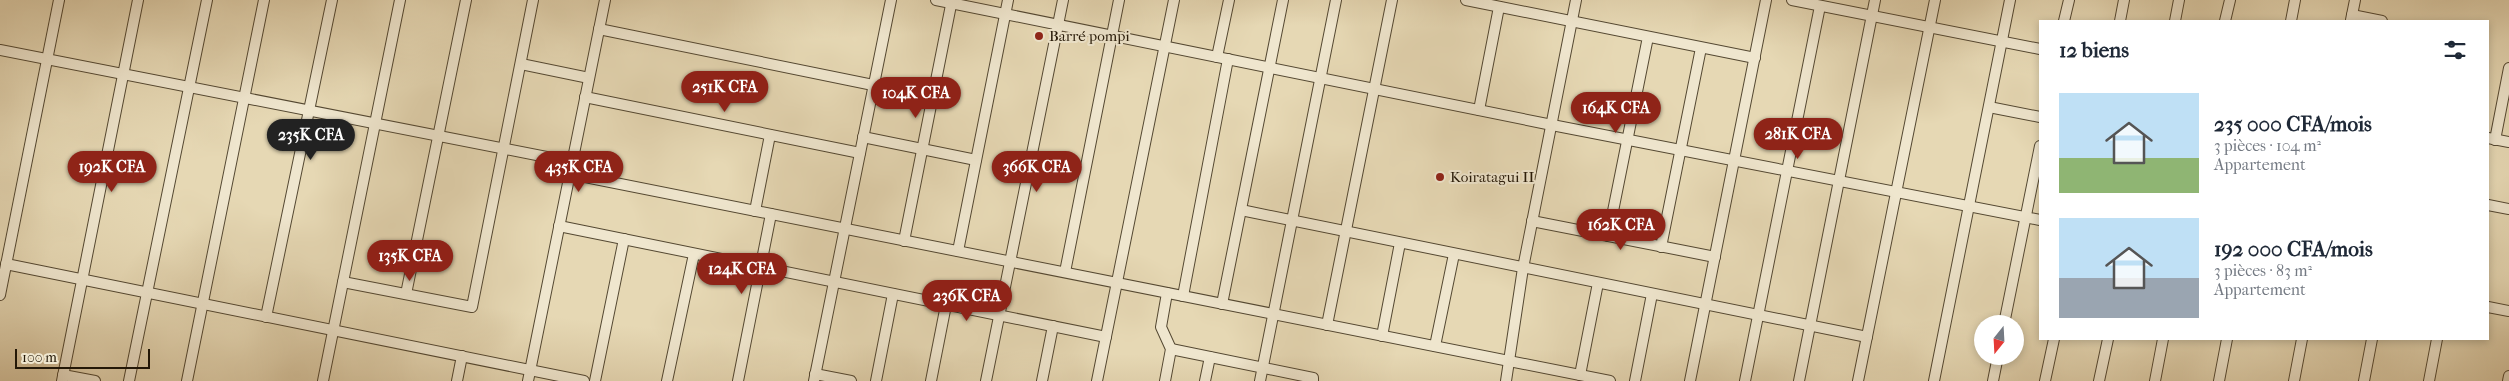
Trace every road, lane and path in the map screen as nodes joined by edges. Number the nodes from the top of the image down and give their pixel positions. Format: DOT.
graph roads {
  1 [pos="59,0"];
  2 [pos="138,0"];
  3 [pos="207,0"];
  4 [pos="264,0"];
  5 [pos="332,0"];
  6 [pos="400,0"];
  7 [pos="466,0"];
  8 [pos="533,0"];
  9 [pos="605,0"];
  10 [pos="890,0"];
  11 [pos="936,0"];
  12 [pos="1008,0"];
  13 [pos="1063,0"];
  14 [pos="1119,0"];
  15 [pos="1174,0"];
  16 [pos="1229,0"];
  17 [pos="1283,0"];
  18 [pos="1336,0"];
  19 [pos="1392,0"];
  20 [pos="1466,0"];
  21 [pos="1576,0"];
  22 [pos="1766,0"];
  23 [pos="1792,0"];
  24 [pos="1875,0"];
  25 [pos="1935,0"];
  26 [pos="2010,0"];
  27 [pos="2069,0"];
  28 [pos="2124,0"];
  29 [pos="2179,0"];
  30 [pos="2230,0"];
  31 [pos="2293,0"];
  32 [pos="2355,0"];
  33 [pos="952,2"];
  34 [pos="1820,6"];
  35 [pos="1499,7"];
  36 [pos="1006,14"];
  37 [pos="1872,16"];
  38 [pos="2352,18"];
  39 [pos="2064,20"];
  40 [pos="2120,20"];
  41 [pos="2175,20"];
  42 [pos="2226,20"];
  43 [pos="2291,20"];
  44 [pos="2372,20"];
  45 [pos="1572,22"];
  46 [pos="1058,25"];
  47 [pos="1929,27"];
  48 [pos="599,29"];
  49 [pos="1112,36"];
  50 [pos="1648,37"];
  51 [pos="2002,42"];
  52 [pos="1164,46"];
  53 [pos="1701,48"];
  54 [pos="2039,49"];
  55 [pos="0,50"];
  56 [pos="1222,58"];
  57 [pos="1755,58"];
  58 [pos="47,59"];
  59 [pos="520,64"];
  60 [pos="1269,68"];
  61 [pos="2509,68"];
  62 [pos="123,74"];
  63 [pos="589,78"];
  64 [pos="1321,78"];
  65 [pos="874,85"];
  66 [pos="189,87"];
  67 [pos="1374,89"];
  68 [pos="585,97"];
  69 [pos="244,98"];
  70 [pos="1989,107"];
  71 [pos="309,110"];
  72 [pos="1479,110"];
  73 [pos="2039,117"];
  74 [pos="375,123"];
  75 [pos="1552,125"];
  76 [pos="770,135"];
  77 [pos="438,136"];
  78 [pos="863,137"];
  79 [pos="1627,139"];
  80 [pos="2491,139"];
  81 [pos="2509,142"];
  82 [pos="504,148"];
  83 [pos="922,149"];
  84 [pos="1680,150"];
  85 [pos="2039,151"];
  86 [pos="860,153"];
  87 [pos="976,160"];
  88 [pos="1734,160"];
  89 [pos="572,162"];
  90 [pos="1787,170"];
  91 [pos="570,174"];
  92 [pos="1839,181"];
  93 [pos="1896,192"];
  94 [pos="2489,205"];
  95 [pos="1969,206"];
  96 [pos="2509,209"];
  97 [pos="1241,210"];
  98 [pos="755,211"];
  99 [pos="771,214"];
  100 [pos="2026,217"];
  101 [pos="2039,220"];
  102 [pos="1292,221"];
  103 [pos="1532,221"];
  104 [pos="559,226"];
  105 [pos="845,229"];
  106 [pos="1345,232"];
  107 [pos="1608,236"];
  108 [pos="624,239"];
  109 [pos="904,241"];
  110 [pos="1400,243"];
  111 [pos="1661,247"];
  112 [pos="958,251"];
  113 [pos="694,254"];
  114 [pos="1454,254"];
  115 [pos="1715,258"];
  116 [pos="1010,262"];
  117 [pos="6,264"];
  118 [pos="760,267"];
  119 [pos="1523,268"];
  120 [pos="1064,272"];
  121 [pos="82,279"];
  122 [pos="343,282"];
  123 [pos="834,282"];
  124 [pos="1117,283"];
  125 [pos="1598,283"];
  126 [pos="147,293"];
  127 [pos="1167,293"];
  128 [pos="406,294"];
  129 [pos="893,294"];
  130 [pos="1652,294"];
  131 [pos="0,295"];
  132 [pos="1183,296"];
  133 [pos="202,304"];
  134 [pos="1222,304"];
  135 [pos="1705,304"];
  136 [pos="946,305"];
  137 [pos="2489,307"];
  138 [pos="2509,312"];
  139 [pos="1274,314"];
  140 [pos="1000,315"];
  141 [pos="1758,315"];
  142 [pos="2006,315"];
  143 [pos="266,317"];
  144 [pos="1327,325"];
  145 [pos="1053,326"];
  146 [pos="1810,326"];
  147 [pos="334,331"];
  148 [pos="1382,336"];
  149 [pos="1106,337"];
  150 [pos="1867,337"];
  151 [pos="2054,340"];
  152 [pos="2108,340"];
  153 [pos="2163,340"];
  154 [pos="2227,340"];
  155 [pos="2302,340"];
  156 [pos="2372,340"];
  157 [pos="2437,340"];
  158 [pos="1435,346"];
  159 [pos="1171,349"];
  160 [pos="462,356"];
  161 [pos="1210,357"];
  162 [pos="1508,361"];
  163 [pos="1996,365"];
  164 [pos="1263,368"];
  165 [pos="530,370"];
  166 [pos="1580,375"];
  167 [pos="2509,376"];
  168 [pos="815,377"];
  169 [pos="63,378"];
  170 [pos="95,381"];
  171 [pos="129,381"];
  172 [pos="187,381"];
  173 [pos="323,381"];
  174 [pos="457,381"];
  175 [pos="528,381"];
  176 [pos="584,381"];
  177 [pos="596,381"];
  178 [pos="667,381"];
  179 [pos="738,381"];
  180 [pos="851,381"];
  181 [pos="876,381"];
  182 [pos="931,381"];
  183 [pos="986,381"];
  184 [pos="1042,381"];
  185 [pos="1097,381"];
  186 [pos="1164,381"];
  187 [pos="1205,381"];
  188 [pos="1260,381"];
  189 [pos="1313,381"];
  190 [pos="1506,381"];
  191 [pos="1610,381"];
  192 [pos="1635,381"];
  193 [pos="1690,381"];
  194 [pos="1744,381"];
  195 [pos="1798,381"];
  196 [pos="1858,381"];
  197 [pos="1934,381"];
  198 [pos="1993,381"];
  199 [pos="2045,381"];
  200 [pos="2099,381"];
  201 [pos="2155,381"];
  202 [pos="2219,381"];
  203 [pos="2294,381"];
  204 [pos="2364,381"];
  205 [pos="2429,381"];
  206 [pos="2508,381"];
  1 -- 58 [label="street"];
  2 -- 62 [label="street"];
  3 -- 66 [label="street"];
  4 -- 69 [label="street"];
  5 -- 71 [label="street"];
  6 -- 74 [label="street"];
  7 -- 77 [label="street"];
  8 -- 59 [label="street"];
  9 -- 48 [label="street"];
  10 -- 65 [label="street"];
  11 -- 33 [label="street"];
  12 -- 36 [label="street"];
  13 -- 46 [label="street"];
  14 -- 49 [label="street"];
  15 -- 52 [label="street"];
  16 -- 56 [label="street"];
  17 -- 60 [label="street"];
  18 -- 64 [label="street"];
  19 -- 67 [label="street"];
  20 -- 35 [label="street"];
  21 -- 45 [label="street"];
  22 -- 57 [label="street"];
  23 -- 34 [label="street"];
  24 -- 37 [label="street"];
  25 -- 47 [label="street"];
  26 -- 51 [label="street"];
  27 -- 39 [label="street"];
  28 -- 40 [label="street"];
  29 -- 41 [label="street"];
  30 -- 42 [label="street"];
  31 -- 43 [label="street"];
  32 -- 38 [label="street"];
  33 -- 36 [label="street"];
  33 -- 83 [label="street"];
  34 -- 37 [label="street"];
  34 -- 90 [label="street"];
  35 -- 45 [label="street"];
  35 -- 72 [label="street"];
  36 -- 46 [label="street"];
  36 -- 87 [label="street"];
  37 -- 47 [label="street"];
  37 -- 92 [label="street"];
  38 -- 44 [label="street"];
  45 -- 50 [label="street"];
  45 -- 75 [label="street"];
  46 -- 49 [label="street"];
  46 -- 116 [label="street"];
  47 -- 51 [label="street"];
  47 -- 93 [label="street"];
  48 -- 63 [label="street"];
  48 -- 65 [label="street"];
  49 -- 52 [label="street"];
  49 -- 120 [label="street"];
  50 -- 53 [label="street"];
  50 -- 79 [label="street"];
  51 -- 54 [label="street"];
  51 -- 70 [label="street"];
  52 -- 56 [label="street"];
  52 -- 124 [label="street"];
  53 -- 57 [label="street"];
  53 -- 84 [label="street"];
  55 -- 58 [label="street"];
  56 -- 60 [label="street"];
  56 -- 132 [label="street"];
  57 -- 88 [label="street"];
  58 -- 62 [label="street"];
  58 -- 117 [label="street"];
  59 -- 63 [label="street"];
  59 -- 82 [label="street"];
  60 -- 64 [label="street"];
  60 -- 97 [label="street"];
  61 -- 80 [label="street"];
  62 -- 66 [label="street"];
  62 -- 121 [label="street"];
  63 -- 68 [label="street"];
  64 -- 67 [label="street"];
  64 -- 102 [label="street"];
  65 -- 78 [label="street"];
  66 -- 69 [label="street"];
  66 -- 126 [label="street"];
  67 -- 72 [label="street"];
  67 -- 106 [label="street"];
  68 -- 76 [label="street"];
  68 -- 89 [label="street"];
  69 -- 71 [label="street"];
  69 -- 133 [label="street"];
  70 -- 73 [label="street"];
  70 -- 95 [label="street"];
  71 -- 74 [label="street"];
  71 -- 143 [label="street"];
  72 -- 75 [label="street"];
  74 -- 77 [label="street"];
  74 -- 122 [label="street"];
  75 -- 79 [label="street"];
  75 -- 103 [label="street"];
  76 -- 86 [label="street"];
  76 -- 98 [label="street"];
  77 -- 82 [label="street"];
  77 -- 128 [label="street"];
  78 -- 83 [label="street"];
  78 -- 86 [label="street"];
  79 -- 84 [label="street"];
  79 -- 107 [label="street"];
  80 -- 81 [label="street"];
  82 -- 89 [label="street"];
  82 -- 128 [label="street"];
  83 -- 87 [label="street"];
  83 -- 109 [label="street"];
  84 -- 88 [label="street"];
  84 -- 111 [label="street"];
  85 -- 100 [label="street"];
  86 -- 105 [label="street"];
  87 -- 112 [label="street"];
  88 -- 90 [label="street"];
  88 -- 115 [label="street"];
  89 -- 91 [label="street"];
  90 -- 92 [label="street"];
  90 -- 141 [label="street"];
  91 -- 98 [label="street"];
  91 -- 104 [label="street"];
  92 -- 93 [label="street"];
  92 -- 146 [label="street"];
  93 -- 95 [label="street"];
  93 -- 150 [label="street"];
  94 -- 96 [label="street"];
  95 -- 100 [label="street"];
  95 -- 197 [label="street"];
  97 -- 102 [label="street"];
  97 -- 134 [label="street"];
  98 -- 99 [label="street"];
  99 -- 105 [label="street"];
  99 -- 118 [label="street"];
  100 -- 101 [label="street"];
  100 -- 142 [label="street"];
  102 -- 106 [label="street"];
  102 -- 139 [label="street"];
  103 -- 107 [label="street"];
  103 -- 119 [label="street"];
  104 -- 108 [label="street"];
  104 -- 165 [label="street"];
  105 -- 109 [label="street"];
  105 -- 123 [label="street"];
  106 -- 110 [label="street"];
  106 -- 144 [label="street"];
  107 -- 111 [label="street"];
  108 -- 113 [label="street"];
  108 -- 177 [label="street"];
  109 -- 112 [label="street"];
  110 -- 114 [label="street"];
  110 -- 148 [label="street"];
  111 -- 115 [label="street"];
  112 -- 116 [label="street"];
  113 -- 118 [label="street"];
  113 -- 178 [label="street"];
  114 -- 119 [label="street"];
  114 -- 158 [label="street"];
  115 -- 135 [label="street"];
  116 -- 120 [label="street"];
  116 -- 140 [label="street"];
  117 -- 121 [label="street"];
  117 -- 131 [label="street"];
  118 -- 123 [label="street"];
  118 -- 179 [label="street"];
  119 -- 125 [label="street"];
  119 -- 162 [label="street"];
  120 -- 124 [label="street"];
  121 -- 126 [label="street"];
  121 -- 169 [label="street"];
  122 -- 128 [label="street"];
  122 -- 147 [label="street"];
  123 -- 129 [label="street"];
  123 -- 168 [label="street"];
  124 -- 127 [label="street"];
  124 -- 149 [label="street"];
  125 -- 130 [label="street"];
  125 -- 166 [label="street"];
  126 -- 133 [label="street"];
  126 -- 171 [label="street"];
  127 -- 132 [label="street"];
  127 -- 159 [label="street"];
  129 -- 136 [label="street"];
  129 -- 181 [label="street"];
  130 -- 135 [label="street"];
  130 -- 192 [label="street"];
  132 -- 134 [label="street"];
  133 -- 143 [label="street"];
  133 -- 172 [label="street"];
  134 -- 139 [label="street"];
  135 -- 141 [label="street"];
  135 -- 193 [label="street"];
  136 -- 140 [label="street"];
  136 -- 182 [label="street"];
  137 -- 138 [label="street"];
  139 -- 144 [label="street"];
  139 -- 164 [label="street"];
  140 -- 145 [label="street"];
  140 -- 183 [label="street"];
  141 -- 146 [label="street"];
  141 -- 194 [label="street"];
  143 -- 147 [label="street"];
  144 -- 148 [label="street"];
  145 -- 149 [label="street"];
  145 -- 184 [label="street"];
  146 -- 150 [label="street"];
  146 -- 195 [label="street"];
  147 -- 160 [label="street"];
  147 -- 173 [label="street"];
  148 -- 158 [label="street"];
  149 -- 185 [label="street"];
  150 -- 196 [label="street"];
  151 -- 199 [label="street"];
  152 -- 200 [label="street"];
  153 -- 201 [label="street"];
  154 -- 202 [label="street"];
  155 -- 203 [label="street"];
  156 -- 204 [label="street"];
  157 -- 205 [label="street"];
  158 -- 162 [label="street"];
  159 -- 161 [label="street"];
  159 -- 186 [label="street"];
  160 -- 165 [label="street"];
  160 -- 174 [label="street"];
  161 -- 164 [label="street"];
  161 -- 187 [label="street"];
  162 -- 166 [label="street"];
  162 -- 190 [label="street"];
  163 -- 198 [label="street"];
  164 -- 188 [label="street"];
  164 -- 189 [label="street"];
  165 -- 175 [label="street"];
  165 -- 176 [label="street"];
  166 -- 191 [label="street"];
  167 -- 206 [label="street"];
  168 -- 180 [label="street"];
  169 -- 170 [label="street"];
}
